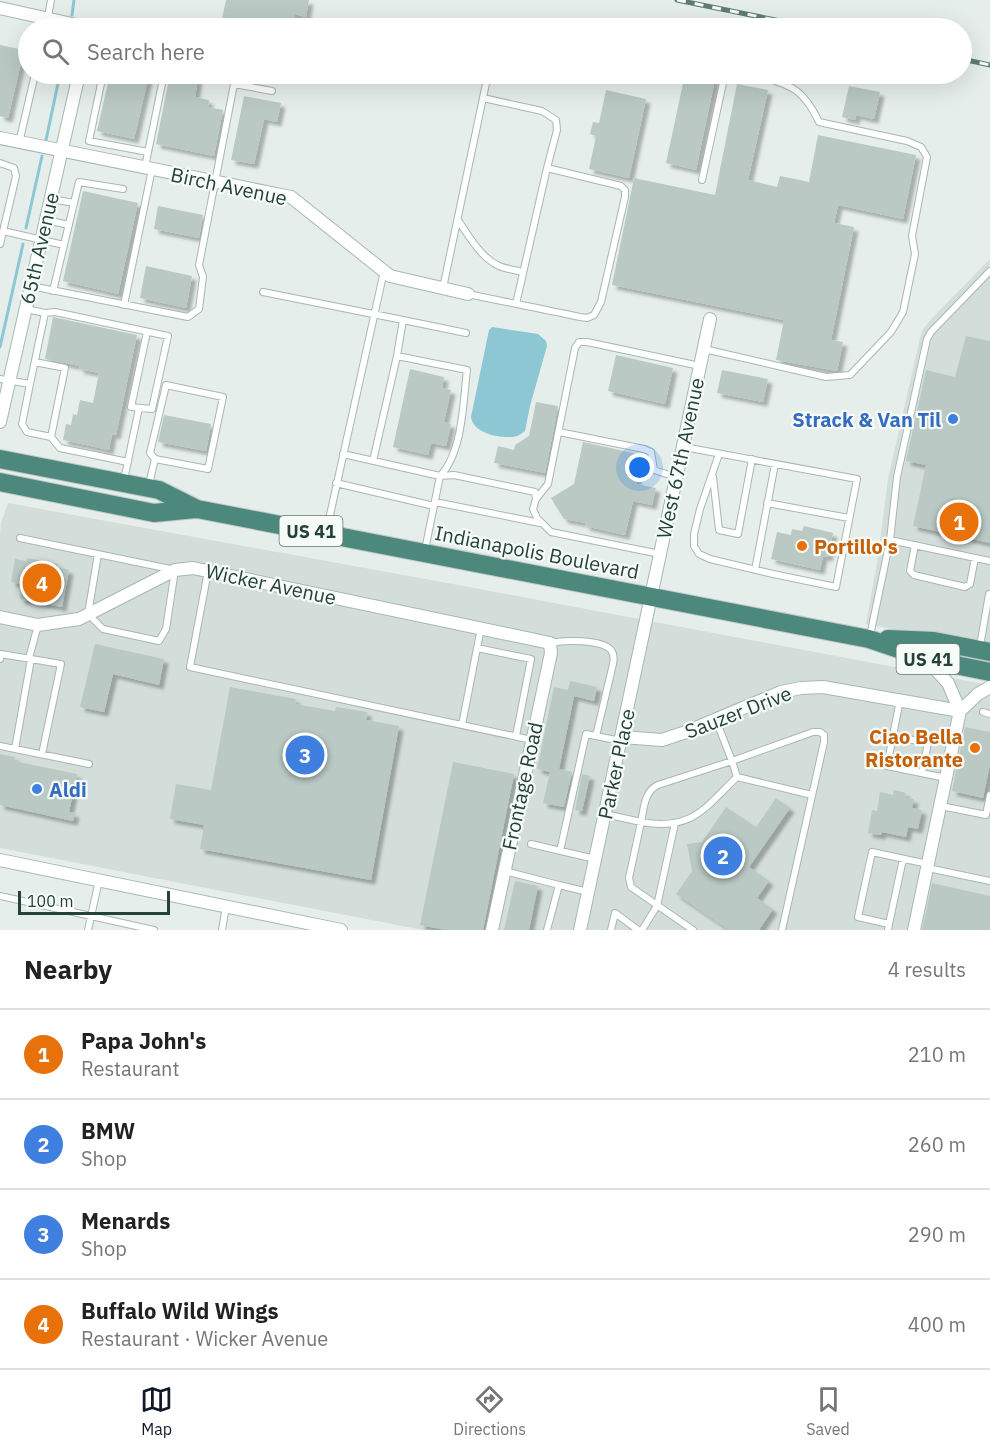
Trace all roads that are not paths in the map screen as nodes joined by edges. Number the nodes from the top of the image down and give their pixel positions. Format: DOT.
graph roads {
  1 [pos="51,0"];
  2 [pos="0,8"];
  3 [pos="31,18"];
  4 [pos="48,18"];
  5 [pos="33,84"];
  6 [pos="77,84"];
  7 [pos="101,84"];
  8 [pos="162,84"];
  9 [pos="486,84"];
  10 [pos="723,84"];
  11 [pos="783,84"];
  12 [pos="272,91"];
  13 [pos="483,98"];
  14 [pos="0,138"];
  15 [pos="19,142"];
  16 [pos="111,145"];
  17 [pos="61,151"];
  18 [pos="148,152"];
  19 [pos="108,160"];
  20 [pos="0,163"];
  21 [pos="547,168"];
  22 [pos="149,169"];
  23 [pos="702,180"];
  24 [pos="216,182"];
  25 [pos="123,189"];
  26 [pos="50,199"];
  27 [pos="74,203"];
  28 [pos="46,220"];
  29 [pos="458,220"];
  30 [pos="69,225"];
  31 [pos="3,227"];
  32 [pos="41,240"];
  33 [pos="0,244"];
  34 [pos="64,245"];
  35 [pos="384,271"];
  36 [pos="990,271"];
  37 [pos="523,272"];
  38 [pos="31,286"];
  39 [pos="443,288"];
  40 [pos="53,291"];
  41 [pos="262,292"];
  42 [pos="468,294"];
  43 [pos="516,304"];
  44 [pos="124,305"];
  45 [pos="26,309"];
  46 [pos="45,314"];
  47 [pos="374,314"];
  48 [pos="710,319"];
  49 [pos="403,320"];
  50 [pos="147,332"];
  51 [pos="466,333"];
  52 [pos="703,349"];
  53 [pos="397,356"];
  54 [pos="35,362"];
  55 [pos="700,366"];
  56 [pos="5,380"];
  57 [pos="30,384"];
  58 [pos="139,408"];
  59 [pos="0,422"];
  60 [pos="559,432"];
  61 [pos="51,437"];
  62 [pos="684,447"];
  63 [pos="343,454"];
  64 [pos="719,454"];
  65 [pos="0,459"];
  66 [pos="154,459"];
  67 [pos="753,459"];
  68 [pos="373,461"];
  69 [pos="128,462"];
  70 [pos="775,464"];
  71 [pos="713,475"];
  72 [pos="440,476"];
  73 [pos="676,477"];
  74 [pos="0,482"];
  75 [pos="123,483"];
  76 [pos="336,483"];
  77 [pos="148,488"];
  78 [pos="536,499"];
  79 [pos="767,503"];
  80 [pos="434,504"];
  81 [pos="197,509"];
  82 [pos="849,518"];
  83 [pos="541,523"];
  84 [pos="326,534"];
  85 [pos="20,538"];
  86 [pos="890,540"];
  87 [pos="915,545"];
  88 [pos="425,553"];
  89 [pos="98,554"];
  90 [pos="660,554"];
  91 [pos="975,558"];
  92 [pos="990,561"];
  93 [pos="175,570"];
  94 [pos="754,570"];
  95 [pos="208,571"];
  96 [pos="989,594"];
  97 [pos="651,597"];
  98 [pos="88,614"];
  99 [pos="0,617"];
  100 [pos="987,621"];
  101 [pos="38,625"];
  102 [pos="481,628"];
  103 [pos="869,639"];
  104 [pos="550,643"];
  105 [pos="477,648"];
  106 [pos="985,651"];
  107 [pos="0,659"];
  108 [pos="30,659"];
  109 [pos="931,660"];
  110 [pos="990,672"];
  111 [pos="990,687"];
  112 [pos="900,700"];
  113 [pos="960,711"];
  114 [pos="715,719"];
  115 [pos="462,725"];
  116 [pos="516,736"];
  117 [pos="596,736"];
  118 [pos="893,736"];
  119 [pos="622,739"];
  120 [pos="532,740"];
  121 [pos="0,746"];
  122 [pos="15,749"];
  123 [pos="42,754"];
  124 [pos="732,761"];
  125 [pos="89,764"];
  126 [pos="922,773"];
  127 [pos="737,777"];
  128 [pos="946,778"];
  129 [pos="812,795"];
  130 [pos="990,795"];
  131 [pos="941,806"];
  132 [pos="605,814"];
  133 [pos="988,815"];
  134 [pos="641,822"];
  135 [pos="675,823"];
  136 [pos="531,844"];
  137 [pos="560,851"];
  138 [pos="596,859"];
  139 [pos="903,859"];
  140 [pos="0,860"];
  141 [pos="929,866"];
  142 [pos="504,871"];
  143 [pos="99,880"];
  144 [pos="990,881"];
  145 [pos="558,885"];
  146 [pos="588,892"];
  147 [pos="0,896"];
  148 [pos="226,906"];
  149 [pos="657,906"];
  150 [pos="91,916"];
  151 [pos="888,927"];
  152 [pos="88,930"];
  153 [pos="154,930"];
  154 [pos="222,930"];
  155 [pos="341,930"];
  156 [pos="492,930"];
  157 [pos="547,930"];
  158 [pos="580,930"];
  159 [pos="612,930"];
  160 [pos="640,930"];
  161 [pos="693,930"];
  162 [pos="782,930"];
  163 [pos="914,930"];
  1 -- 4 [label="lane"];
  2 -- 3 [label="street"];
  5 -- 15 [label="lane"];
  6 -- 17 [label="street, 65th Avenue"];
  7 -- 16 [label="lane"];
  8 -- 18 [label="lane"];
  9 -- 13 [label="lane"];
  10 -- 23 [label="lane"];
  11 -- 52 [label="lane"];
  12 -- 24 [label="lane"];
  13 -- 21 [label="lane"];
  13 -- 29 [label="lane"];
  14 -- 15 [label="street, Birch Avenue"];
  15 -- 17 [label="street, Birch Avenue"];
  16 -- 18 [label="lane"];
  16 -- 19 [label="lane"];
  17 -- 19 [label="street, Birch Avenue"];
  17 -- 26 [label="street, 65th Avenue"];
  18 -- 22 [label="lane"];
  19 -- 22 [label="street, Birch Avenue"];
  20 -- 31 [label="lane"];
  21 -- 37 [label="lane"];
  21 -- 43 [label="lane"];
  22 -- 24 [label="street, Birch Avenue"];
  22 -- 44 [label="lane"];
  24 -- 35 [label="street, Birch Avenue"];
  24 -- 44 [label="lane"];
  25 -- 27 [label="lane"];
  26 -- 27 [label="lane"];
  26 -- 28 [label="street, 65th Avenue"];
  27 -- 30 [label="lane"];
  28 -- 30 [label="lane"];
  28 -- 32 [label="street, 65th Avenue"];
  29 -- 37 [label="lane"];
  29 -- 39 [label="lane"];
  30 -- 34 [label="lane"];
  31 -- 32 [label="lane"];
  31 -- 33 [label="lane"];
  32 -- 34 [label="lane"];
  32 -- 38 [label="street, 65th Avenue"];
  34 -- 40 [label="lane"];
  35 -- 39 [label="street, Birch Avenue"];
  35 -- 47 [label="lane"];
  36 -- 86 [label="lane"];
  37 -- 43 [label="lane"];
  38 -- 40 [label="lane"];
  38 -- 45 [label="street, 65th Avenue"];
  39 -- 42 [label="street, Birch Avenue"];
  40 -- 44 [label="lane"];
  41 -- 47 [label="lane"];
  42 -- 43 [label="lane"];
  45 -- 46 [label="lane"];
  45 -- 56 [label="street, 65th Avenue"];
  46 -- 50 [label="lane"];
  46 -- 54 [label="lane"];
  47 -- 49 [label="lane"];
  47 -- 63 [label="lane"];
  48 -- 52 [label="street, West 67th Avenue"];
  49 -- 51 [label="lane"];
  49 -- 53 [label="lane"];
  50 -- 58 [label="lane"];
  50 -- 58 [label="lane"];
  52 -- 55 [label="street, West 67th Avenue"];
  53 -- 68 [label="lane"];
  53 -- 72 [label="lane"];
  54 -- 57 [label="lane"];
  54 -- 61 [label="lane"];
  55 -- 60 [label="lane"];
  55 -- 62 [label="street, West 67th Avenue"];
  56 -- 57 [label="lane"];
  56 -- 59 [label="street, 65th Avenue"];
  57 -- 61 [label="lane"];
  58 -- 69 [label="lane"];
  60 -- 73 [label="lane"];
  60 -- 78 [label="lane"];
  61 -- 69 [label="lane"];
  62 -- 64 [label="lane"];
  62 -- 73 [label="street, West 67th Avenue"];
  63 -- 68 [label="lane"];
  63 -- 76 [label="lane"];
  64 -- 67 [label="lane"];
  64 -- 71 [label="lane"];
  65 -- 75 [label="highway, Indianapolis Boulevard / US 41"];
  66 -- 66 [label="lane"];
  66 -- 77 [label="lane"];
  67 -- 70 [label="lane"];
  67 -- 71 [label="lane"];
  68 -- 72 [label="lane"];
  69 -- 75 [label="lane"];
  70 -- 79 [label="lane"];
  70 -- 82 [label="lane"];
  71 -- 94 [label="lane"];
  72 -- 78 [label="lane"];
  72 -- 80 [label="lane"];
  73 -- 90 [label="street, West 67th Avenue"];
  74 -- 81 [label="highway, Indianapolis Boulevard / US 41"];
  75 -- 77 [label="highway, Indianapolis Boulevard / US 41"];
  76 -- 80 [label="lane"];
  76 -- 84 [label="lane"];
  77 -- 81 [label="highway, Indianapolis Boulevard / US 41"];
  78 -- 83 [label="lane"];
  79 -- 82 [label="lane"];
  79 -- 94 [label="lane"];
  80 -- 83 [label="lane"];
  80 -- 88 [label="lane"];
  81 -- 84 [label="highway, Indianapolis Boulevard / US 41"];
  82 -- 94 [label="lane"];
  83 -- 90 [label="lane"];
  84 -- 88 [label="highway, Indianapolis Boulevard / US 41"];
  85 -- 89 [label="lane"];
  86 -- 87 [label="lane"];
  86 -- 103 [label="lane"];
  87 -- 91 [label="lane"];
  87 -- 91 [label="lane"];
  88 -- 97 [label="highway, Indianapolis Boulevard / US 41"];
  89 -- 93 [label="lane"];
  89 -- 98 [label="lane"];
  90 -- 97 [label="street, West 67th Avenue"];
  91 -- 92 [label="lane"];
  93 -- 95 [label="street, Wicker Avenue"];
  93 -- 98 [label="street, Wicker Avenue"];
  93 -- 98 [label="lane"];
  95 -- 102 [label="street, Wicker Avenue"];
  95 -- 115 [label="lane"];
  96 -- 100 [label="lane"];
  97 -- 103 [label="highway, Indianapolis Boulevard / US 41"];
  97 -- 119 [label="street, Parker Place"];
  98 -- 101 [label="street, Wicker Avenue"];
  99 -- 101 [label="street, Wicker Avenue"];
  100 -- 106 [label="lane"];
  101 -- 108 [label="lane"];
  102 -- 104 [label="street, Wicker Avenue"];
  102 -- 105 [label="lane"];
  103 -- 106 [label="highway, Indianapolis Boulevard / US 41"];
  103 -- 109 [label="highway, Indianapolis Boulevard / US 41"];
  104 -- 117 [label="lane"];
  104 -- 120 [label="street, Frontage Road"];
  105 -- 115 [label="lane"];
  105 -- 116 [label="lane"];
  107 -- 108 [label="lane"];
  108 -- 122 [label="lane"];
  108 -- 123 [label="lane"];
  109 -- 110 [label="highway, Indianapolis Boulevard / US 41"];
  109 -- 113 [label="street"];
  111 -- 113 [label="street"];
  112 -- 113 [label="street, Sauzer Drive"];
  112 -- 114 [label="street, Sauzer Drive"];
  112 -- 118 [label="lane"];
  113 -- 128 [label="street"];
  114 -- 119 [label="street, Sauzer Drive"];
  114 -- 124 [label="lane"];
  115 -- 116 [label="lane"];
  116 -- 120 [label="lane"];
  117 -- 119 [label="lane"];
  117 -- 137 [label="lane"];
  118 -- 126 [label="lane"];
  118 -- 126 [label="lane"];
  119 -- 132 [label="street, Parker Place"];
  120 -- 142 [label="street, Frontage Road"];
  121 -- 122 [label="lane"];
  122 -- 123 [label="lane"];
  123 -- 125 [label="lane"];
  124 -- 127 [label="lane"];
  124 -- 129 [label="lane"];
  124 -- 134 [label="lane"];
  126 -- 128 [label="lane"];
  127 -- 129 [label="lane"];
  127 -- 135 [label="lane"];
  128 -- 131 [label="street"];
  129 -- 162 [label="lane"];
  130 -- 133 [label="lane"];
  131 -- 133 [label="lane"];
  131 -- 141 [label="street"];
  132 -- 134 [label="lane"];
  132 -- 138 [label="street, Parker Place"];
  134 -- 135 [label="lane"];
  134 -- 149 [label="lane"];
  135 -- 149 [label="lane"];
  136 -- 137 [label="lane"];
  137 -- 138 [label="lane"];
  138 -- 146 [label="street, Parker Place"];
  139 -- 141 [label="lane"];
  139 -- 151 [label="lane"];
  139 -- 151 [label="lane"];
  140 -- 143 [label="street"];
  141 -- 144 [label="lane"];
  141 -- 163 [label="street"];
  142 -- 145 [label="lane"];
  142 -- 156 [label="street, Frontage Road"];
  143 -- 148 [label="street"];
  143 -- 150 [label="lane"];
  145 -- 146 [label="lane"];
  145 -- 157 [label="lane"];
  146 -- 158 [label="street, Parker Place"];
  147 -- 150 [label="lane"];
  148 -- 154 [label="lane"];
  148 -- 155 [label="street"];
  149 -- 160 [label="lane"];
  149 -- 161 [label="lane"];
  150 -- 152 [label="lane"];
  150 -- 153 [label="lane"];
  159 -- 160 [label="lane"];
}
